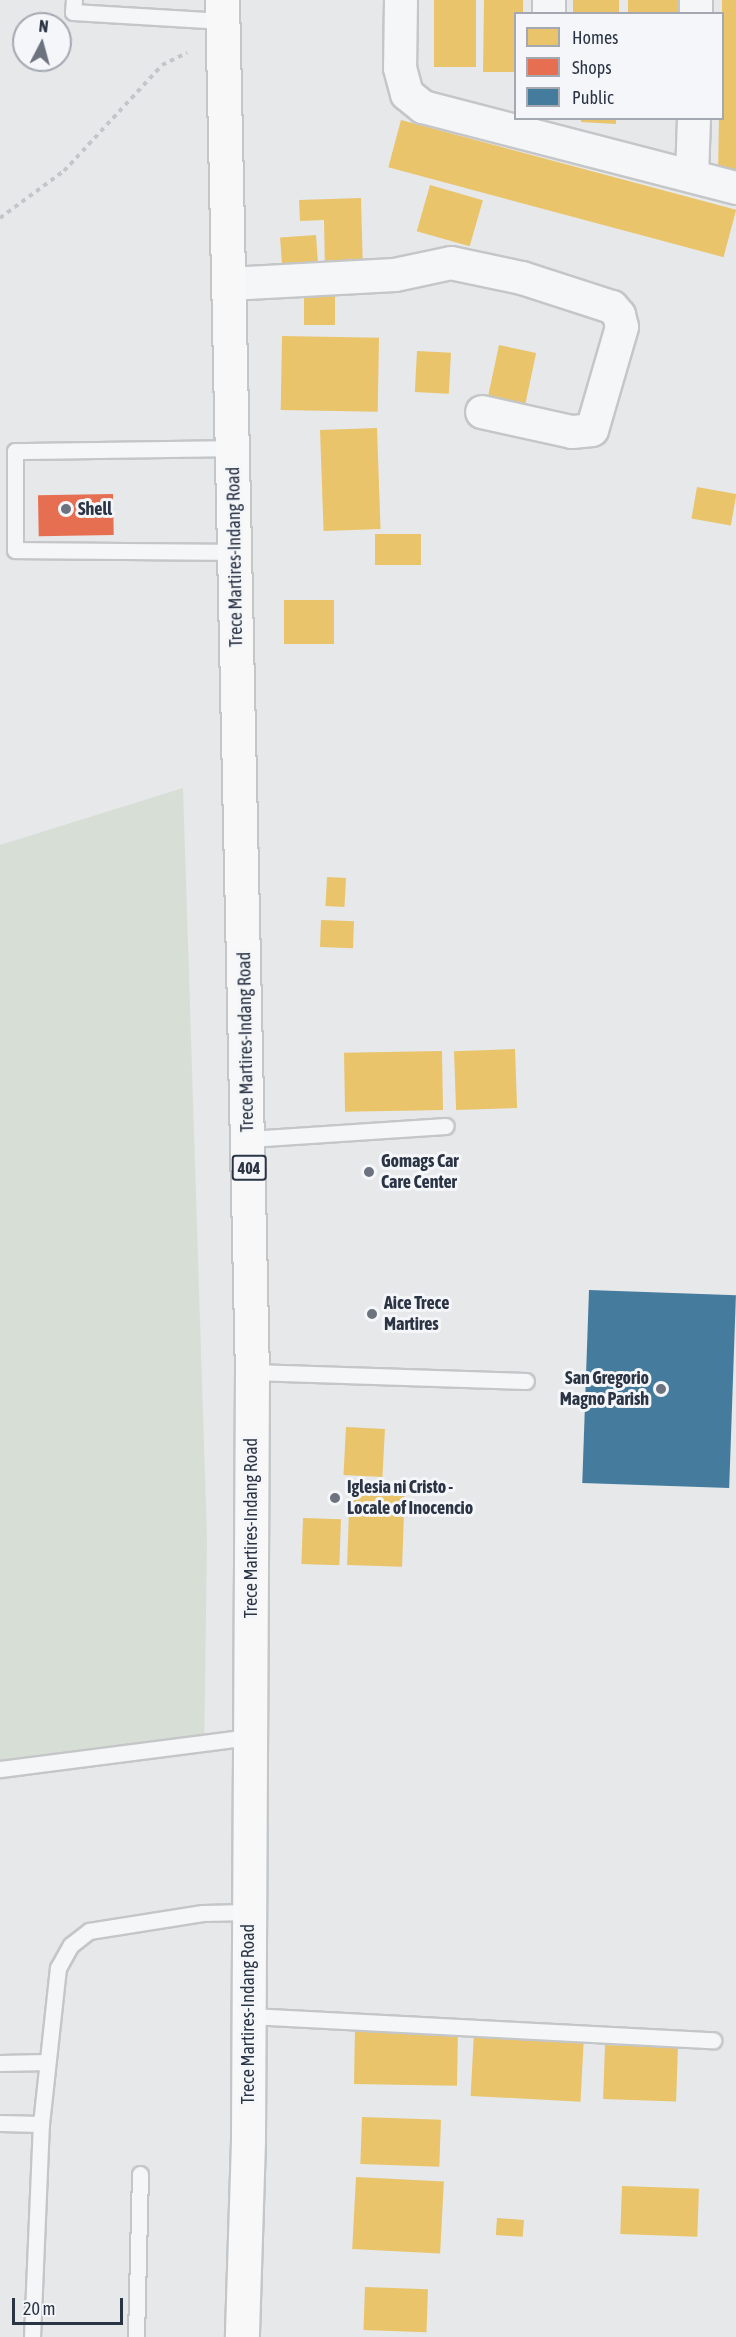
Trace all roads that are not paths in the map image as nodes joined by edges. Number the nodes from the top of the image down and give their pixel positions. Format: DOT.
graph roads {
  1 [pos="74,0"];
  2 [pos="400,0"];
  3 [pos="223,19"];
  4 [pos="694,120"];
  5 [pos="549,129"];
  6 [pos="692,176"];
  7 [pos="736,188"];
  8 [pos="229,284"];
  9 [pos="482,412"];
  10 [pos="232,448"];
  11 [pos="235,552"];
  12 [pos="446,1126"];
  13 [pos="249,1139"];
  14 [pos="252,1372"];
  15 [pos="526,1381"];
  16 [pos="250,1737"];
  17 [pos="0,1769"];
  18 [pos="248,1912"];
  19 [pos="248,2016"];
  20 [pos="713,2040"];
  21 [pos="47,2062"];
  22 [pos="0,2063"];
  23 [pos="0,2123"];
  24 [pos="41,2124"];
  25 [pos="140,2174"];
  26 [pos="32,2337"];
  27 [pos="136,2337"];
  28 [pos="242,2337"];
  1 -- 3 [label="lane"];
  2 -- 5 [label="street"];
  3 -- 8 [label="main road, Trece Martires-Indang Road / 404"];
  4 -- 6 [label="street"];
  5 -- 6 [label="street"];
  6 -- 7 [label="street"];
  8 -- 9 [label="street"];
  8 -- 10 [label="main road, Trece Martires-Indang Road / 404"];
  10 -- 11 [label="main road, Trece Martires-Indang Road / 404"];
  10 -- 11 [label="lane"];
  11 -- 13 [label="main road, Trece Martires-Indang Road / 404"];
  12 -- 13 [label="lane"];
  13 -- 14 [label="main road, Trece Martires-Indang Road / 404"];
  14 -- 15 [label="lane"];
  14 -- 16 [label="main road, Trece Martires-Indang Road / 404"];
  16 -- 17 [label="lane"];
  16 -- 18 [label="main road, Trece Martires-Indang Road / 404"];
  18 -- 19 [label="main road, Trece Martires-Indang Road / 404"];
  18 -- 21 [label="lane"];
  19 -- 20 [label="lane"];
  19 -- 28 [label="main road, Trece Martires-Indang Road / 404"];
  21 -- 22 [label="lane"];
  21 -- 24 [label="lane"];
  23 -- 24 [label="lane"];
  24 -- 26 [label="lane"];
  25 -- 27 [label="lane"];
}
